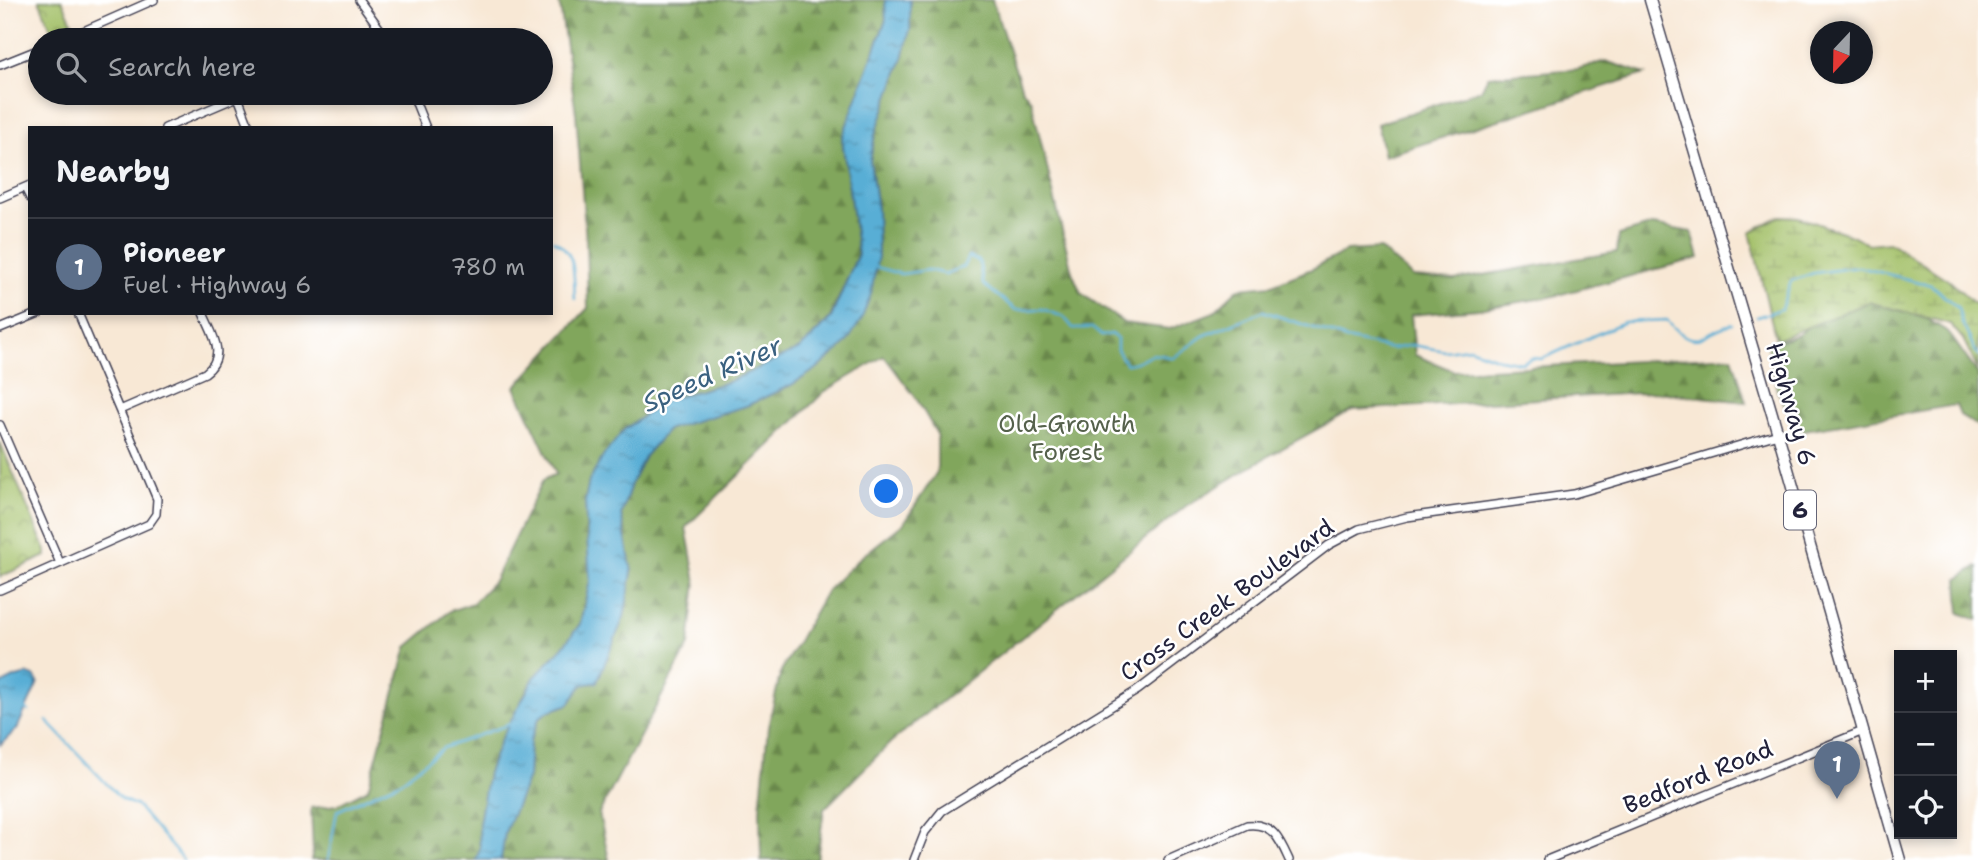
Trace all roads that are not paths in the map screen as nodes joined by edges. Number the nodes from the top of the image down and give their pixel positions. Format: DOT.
graph roads {
  1 [pos="154,0"];
  2 [pos="359,0"];
  3 [pos="1650,0"];
  4 [pos="90,28"];
  5 [pos="379,28"];
  6 [pos="28,54"];
  7 [pos="0,65"];
  8 [pos="219,105"];
  9 [pos="241,105"];
  10 [pos="417,105"];
  11 [pos="170,126"];
  12 [pos="249,126"];
  13 [pos="425,126"];
  14 [pos="28,187"];
  15 [pos="0,198"];
  16 [pos="34,315"];
  17 [pos="79,315"];
  18 [pos="204,315"];
  19 [pos="0,329"];
  20 [pos="120,410"];
  21 [pos="0,425"];
  22 [pos="1778,434"];
  23 [pos="60,563"];
  24 [pos="0,590"];
  25 [pos="1863,731"];
  26 [pos="1565,856"];
  27 [pos="914,860"];
  28 [pos="1168,860"];
  29 [pos="1289,860"];
  30 [pos="1547,860"];
  31 [pos="1900,860"];
  1 -- 4 [label="street"];
  2 -- 5 [label="street"];
  3 -- 22 [label="main road, Highway 6 / 6"];
  6 -- 7 [label="street"];
  8 -- 11 [label="street"];
  9 -- 12 [label="street"];
  10 -- 13 [label="street"];
  14 -- 15 [label="street"];
  16 -- 19 [label="street"];
  17 -- 20 [label="street"];
  18 -- 20 [label="street"];
  20 -- 23 [label="street"];
  21 -- 23 [label="street"];
  22 -- 25 [label="main road, Highway 6 / 6"];
  22 -- 27 [label="street, Cross Creek Boulevard"];
  23 -- 24 [label="street"];
  25 -- 26 [label="street, Bedford Road"];
  25 -- 31 [label="main road, Highway 6 / 6"];
  26 -- 30 [label="street, Bedford Road"];
  28 -- 29 [label="street"];
}
